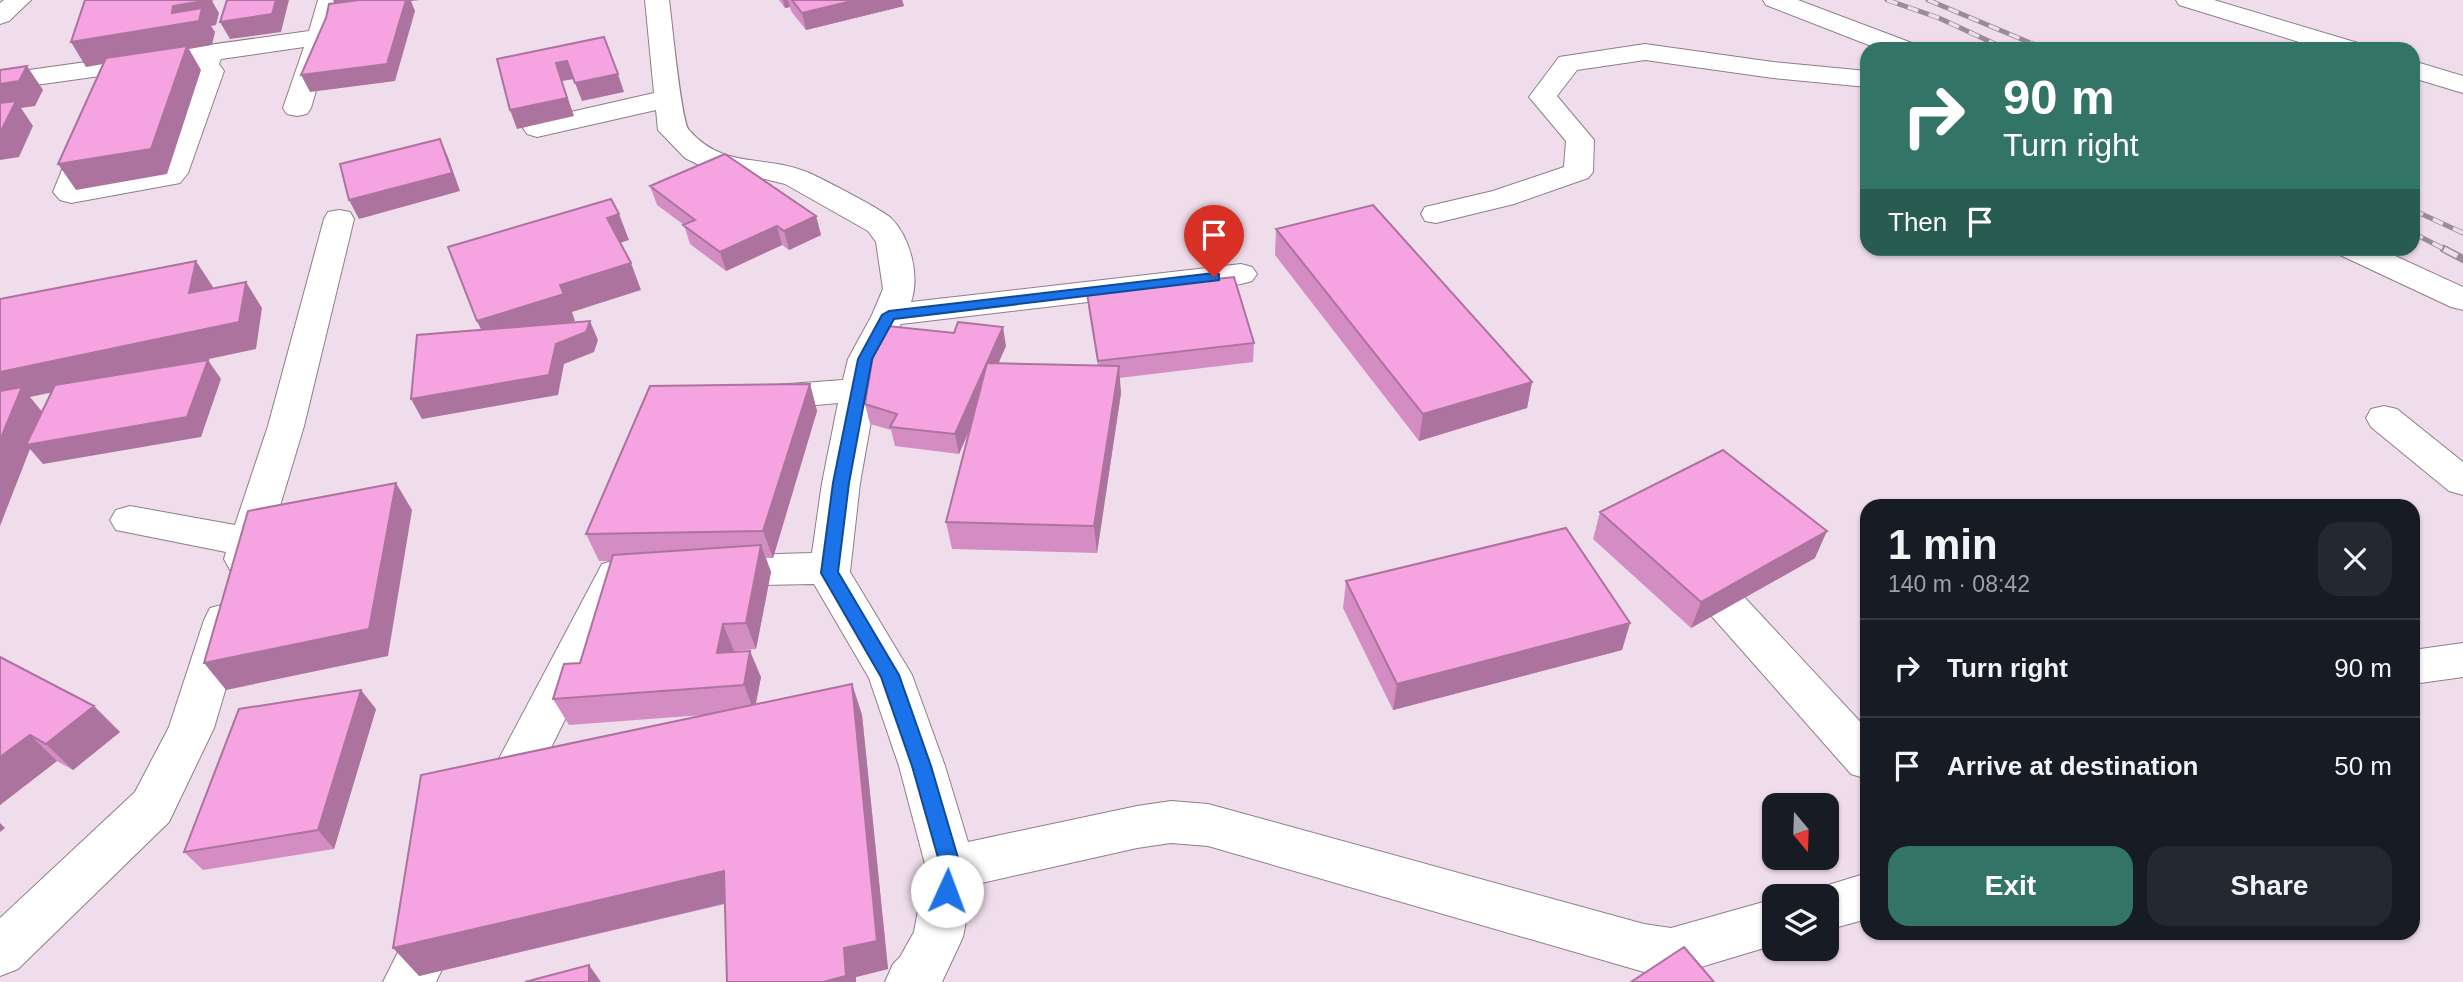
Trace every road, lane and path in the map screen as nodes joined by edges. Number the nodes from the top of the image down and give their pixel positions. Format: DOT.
graph roads {
  1 [pos="19,0"];
  2 [pos="657,0"];
  3 [pos="1776,0"];
  4 [pos="2188,0"];
  5 [pos="353,14"];
  6 [pos="0,16"];
  7 [pos="325,18"];
  8 [pos="1885,42"];
  9 [pos="2325,42"];
  10 [pos="207,60"];
  11 [pos="2420,71"];
  12 [pos="1860,78"];
  13 [pos="0,82"];
  14 [pos="2463,85"];
  15 [pos="670,98"];
  16 [pos="297,108"];
  17 [pos="537,128"];
  18 [pos="1436,214"];
  19 [pos="340,219"];
  20 [pos="2368,256"];
  21 [pos="1241,274"];
  22 [pos="2463,300"];
  23 [pos="889,315"];
  24 [pos="858,390"];
  25 [pos="736,401"];
  26 [pos="2384,418"];
  27 [pos="2463,482"];
  28 [pos="130,520"];
  29 [pos="249,542"];
  30 [pos="1684,558"];
  31 [pos="829,568"];
  32 [pos="2463,660"];
  33 [pos="2420,666"];
  34 [pos="1860,752"];
  35 [pos="485,833"];
  36 [pos="951,868"];
  37 [pos="453,895"];
  38 [pos="1860,898"];
  39 [pos="1839,904"];
  40 [pos="1762,925"];
  41 [pos="0,951"];
  42 [pos="409,982"];
  43 [pos="911,982"];
  1 -- 6 [label="street"];
  2 -- 15 [label="street"];
  3 -- 8 [label="street"];
  4 -- 9 [label="street"];
  5 -- 7 [label="street"];
  7 -- 10 [label="street"];
  7 -- 16 [label="street"];
  10 -- 10 [label="street"];
  10 -- 13 [label="street"];
  11 -- 14 [label="street"];
  12 -- 18 [label="street"];
  15 -- 17 [label="street"];
  15 -- 23 [label="street"];
  19 -- 29 [label="street"];
  20 -- 22 [label="street"];
  21 -- 23 [label="street"];
  23 -- 24 [label="street"];
  24 -- 25 [label="street"];
  24 -- 31 [label="street"];
  26 -- 27 [label="street"];
  28 -- 29 [label="street"];
  29 -- 41 [label="street"];
  30 -- 34 [label="street"];
  31 -- 35 [label="street"];
  31 -- 36 [label="street"];
  32 -- 33 [label="street"];
  36 -- 40 [label="street"];
  36 -- 43 [label="street"];
  37 -- 42 [label="street"];
  38 -- 39 [label="street"];
}
